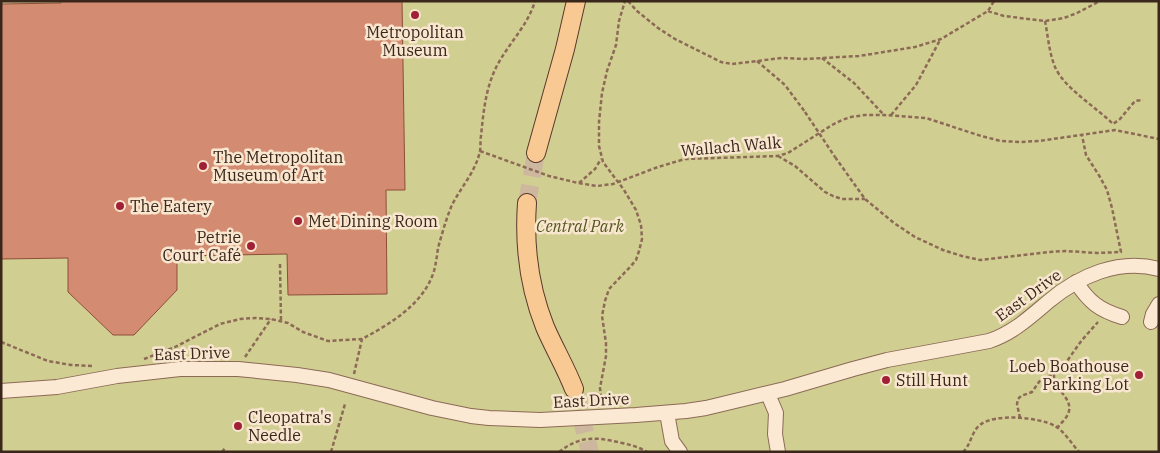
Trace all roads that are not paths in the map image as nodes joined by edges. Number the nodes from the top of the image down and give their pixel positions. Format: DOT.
graph roads {
  1 [pos="576,1"];
  2 [pos="536,153"];
  3 [pos="527,203"];
  4 [pos="1159,269"];
  5 [pos="1076,282"];
  6 [pos="1159,304"];
  7 [pos="1122,316"];
  8 [pos="1151,322"];
  9 [pos="574,390"];
  10 [pos="1,391"];
  11 [pos="768,394"];
  12 [pos="667,413"];
  13 [pos="680,452"];
  14 [pos="778,452"];
  1 -- 2 [label="main road"];
  3 -- 9 [label="main road"];
  4 -- 5 [label="street, East Drive"];
  5 -- 7 [label="street"];
  5 -- 11 [label="street, East Drive"];
  6 -- 8 [label="street"];
  10 -- 12 [label="street, East Drive"];
  11 -- 12 [label="street, East Drive"];
  11 -- 14 [label="street"];
  12 -- 13 [label="street"];
}
